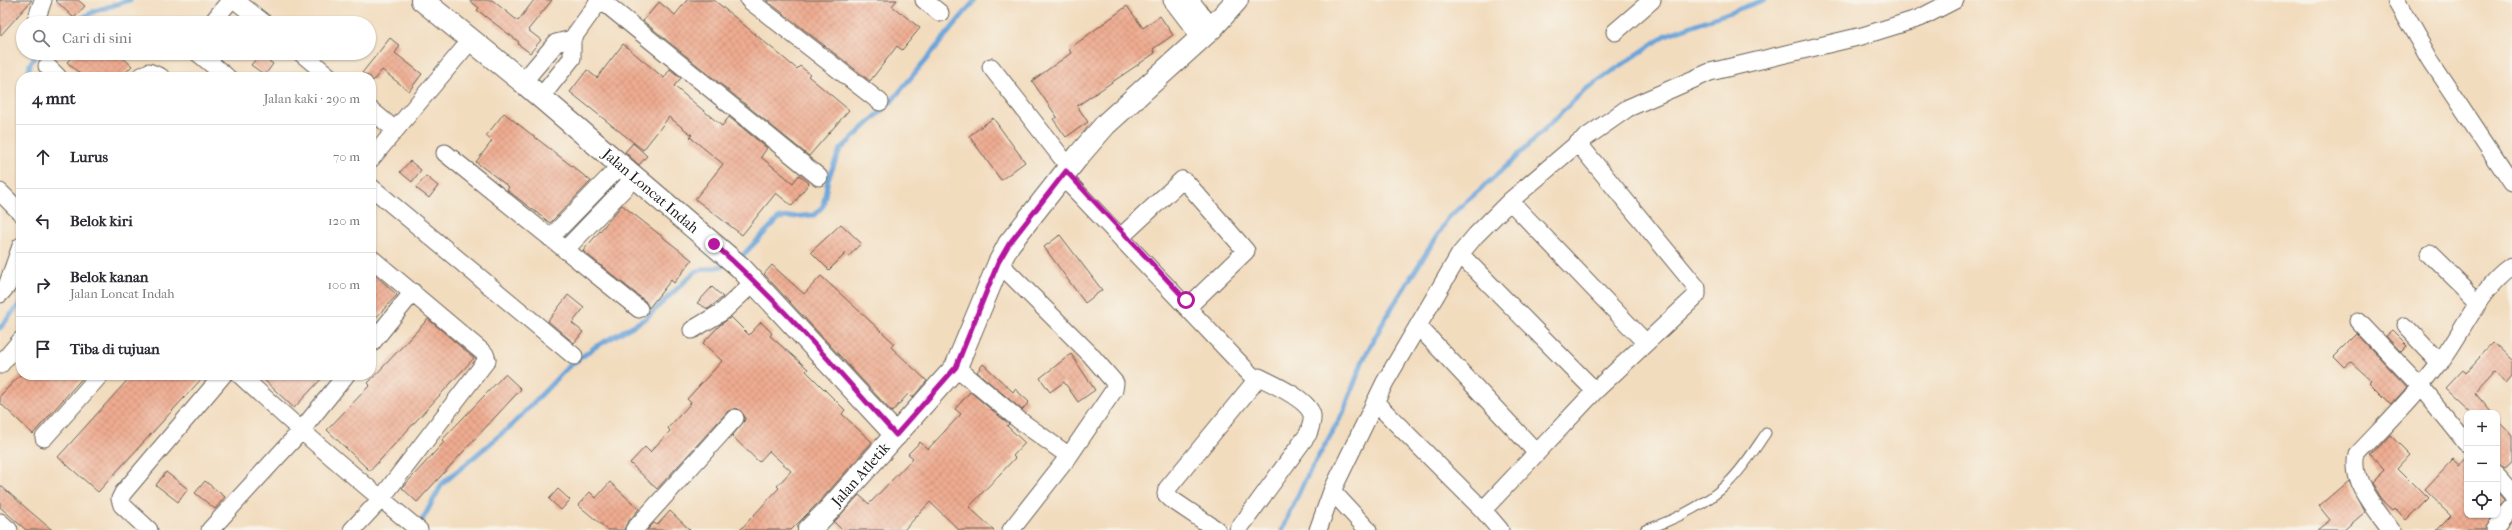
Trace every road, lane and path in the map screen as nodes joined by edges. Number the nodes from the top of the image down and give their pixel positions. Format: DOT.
graph roads {
  1 [pos="42,0"];
  2 [pos="422,0"];
  3 [pos="601,0"];
  4 [pos="748,0"];
  5 [pos="924,0"];
  6 [pos="1172,0"];
  7 [pos="1190,0"];
  8 [pos="1237,0"];
  9 [pos="1652,0"];
  10 [pos="1955,0"];
  11 [pos="2396,0"];
  12 [pos="940,13"];
  13 [pos="37,16"];
  14 [pos="218,16"];
  15 [pos="255,16"];
  16 [pos="1615,32"];
  17 [pos="1206,33"];
  18 [pos="572,39"];
  19 [pos="471,40"];
  20 [pos="207,60"];
  21 [pos="309,60"];
  22 [pos="991,67"];
  23 [pos="222,72"];
  24 [pos="324,72"];
  25 [pos="523,82"];
  26 [pos="541,97"];
  27 [pos="880,102"];
  28 [pos="376,114"];
  29 [pos="395,130"];
  30 [pos="1578,143"];
  31 [pos="376,153"];
  32 [pos="445,153"];
  33 [pos="629,170"];
  34 [pos="1066,171"];
  35 [pos="2509,172"];
  36 [pos="819,177"];
  37 [pos="376,191"];
  38 [pos="0,192"];
  39 [pos="1510,201"];
  40 [pos="16,208"];
  41 [pos="1124,234"];
  42 [pos="550,238"];
  43 [pos="566,250"];
  44 [pos="1460,254"];
  45 [pos="2430,254"];
  46 [pos="16,260"];
  47 [pos="376,262"];
  48 [pos="998,263"];
  49 [pos="2512,266"];
  50 [pos="741,269"];
  51 [pos="413,292"];
  52 [pos="0,294"];
  53 [pos="2479,302"];
  54 [pos="1190,305"];
  55 [pos="639,309"];
  56 [pos="2358,322"];
  57 [pos="1418,326"];
  58 [pos="2405,326"];
  59 [pos="692,330"];
  60 [pos="376,338"];
  61 [pos="1645,342"];
  62 [pos="16,346"];
  63 [pos="574,356"];
  64 [pos="2440,363"];
  65 [pos="0,365"];
  66 [pos="956,367"];
  67 [pos="1257,379"];
  68 [pos="96,380"];
  69 [pos="219,380"];
  70 [pos="245,380"];
  71 [pos="342,380"];
  72 [pos="2420,386"];
  73 [pos="1595,391"];
  74 [pos="1375,402"];
  75 [pos="735,418"];
  76 [pos="300,432"];
  77 [pos="1766,433"];
  78 [pos="896,435"];
  79 [pos="44,438"];
  80 [pos="2464,440"];
  81 [pos="1537,453"];
  82 [pos="1069,456"];
  83 [pos="2500,479"];
  84 [pos="1332,491"];
  85 [pos="2512,493"];
  86 [pos="380,500"];
  87 [pos="2512,508"];
  88 [pos="1483,510"];
  89 [pos="0,522"];
  90 [pos="418,529"];
  91 [pos="9,530"];
  92 [pos="149,530"];
  93 [pos="210,530"];
  94 [pos="352,530"];
  95 [pos="634,530"];
  96 [pos="809,530"];
  97 [pos="1012,530"];
  98 [pos="1217,530"];
  99 [pos="1238,530"];
  100 [pos="1318,530"];
  101 [pos="1368,530"];
  102 [pos="1500,530"];
  103 [pos="1645,530"];
  104 [pos="2391,530"];
  105 [pos="2494,530"];
  1 -- 13 [label="street"];
  2 -- 19 [label="street, Jalan Loncat Indah"];
  3 -- 18 [label="street"];
  3 -- 36 [label="street"];
  4 -- 27 [label="street"];
  5 -- 12 [label="street"];
  6 -- 17 [label="street"];
  7 -- 17 [label="street"];
  8 -- 17 [label="street, Jalan Atletik"];
  9 -- 16 [label="street"];
  10 -- 30 [label="street"];
  11 -- 35 [label="street"];
  14 -- 15 [label="street"];
  17 -- 34 [label="street, Jalan Atletik"];
  18 -- 25 [label="street"];
  18 -- 26 [label="street"];
  19 -- 25 [label="street, Jalan Loncat Indah"];
  19 -- 29 [label="street"];
  20 -- 23 [label="street"];
  21 -- 24 [label="street"];
  22 -- 34 [label="street"];
  25 -- 26 [label="street, Jalan Loncat Indah"];
  26 -- 33 [label="street, Jalan Loncat Indah"];
  28 -- 29 [label="street"];
  29 -- 31 [label="street"];
  30 -- 39 [label="street"];
  30 -- 61 [label="street"];
  32 -- 42 [label="street"];
  33 -- 42 [label="street"];
  33 -- 43 [label="street"];
  33 -- 50 [label="street, Jalan Loncat Indah"];
  34 -- 41 [label="street"];
  34 -- 48 [label="street, Jalan Atletik"];
  34 -- 67 [label="street"];
  37 -- 63 [label="street"];
  38 -- 40 [label="street"];
  39 -- 44 [label="street"];
  39 -- 61 [label="street"];
  41 -- 54 [label="street"];
  41 -- 54 [label="street"];
  42 -- 43 [label="street"];
  43 -- 55 [label="street"];
  44 -- 57 [label="street"];
  44 -- 73 [label="street"];
  45 -- 53 [label="street"];
  46 -- 52 [label="street"];
  47 -- 51 [label="street"];
  48 -- 66 [label="street, Jalan Atletik"];
  48 -- 82 [label="street"];
  49 -- 53 [label="street"];
  50 -- 59 [label="street"];
  50 -- 78 [label="street, Jalan Loncat Indah"];
  51 -- 60 [label="street"];
  51 -- 86 [label="street"];
  53 -- 64 [label="street"];
  54 -- 67 [label="street"];
  56 -- 72 [label="street"];
  57 -- 74 [label="street"];
  57 -- 81 [label="street"];
  58 -- 64 [label="street"];
  61 -- 73 [label="street"];
  62 -- 65 [label="street"];
  64 -- 72 [label="street"];
  66 -- 78 [label="street, Jalan Atletik"];
  66 -- 82 [label="street"];
  67 -- 98 [label="street"];
  67 -- 99 [label="street"];
  68 -- 79 [label="street"];
  69 -- 92 [label="street"];
  70 -- 76 [label="street"];
  71 -- 76 [label="street"];
  72 -- 80 [label="street"];
  72 -- 104 [label="street"];
  73 -- 81 [label="street"];
  74 -- 84 [label="street"];
  74 -- 88 [label="street"];
  75 -- 95 [label="street"];
  76 -- 86 [label="street"];
  76 -- 93 [label="street"];
  77 -- 103 [label="lane"];
  78 -- 96 [label="street, Jalan Atletik"];
  81 -- 88 [label="street"];
  82 -- 97 [label="street"];
  83 -- 85 [label="street"];
  84 -- 100 [label="street"];
  84 -- 101 [label="street"];
  86 -- 90 [label="street"];
  86 -- 94 [label="street"];
  87 -- 105 [label="street"];
  88 -- 102 [label="street"];
  89 -- 91 [label="street"];
}
